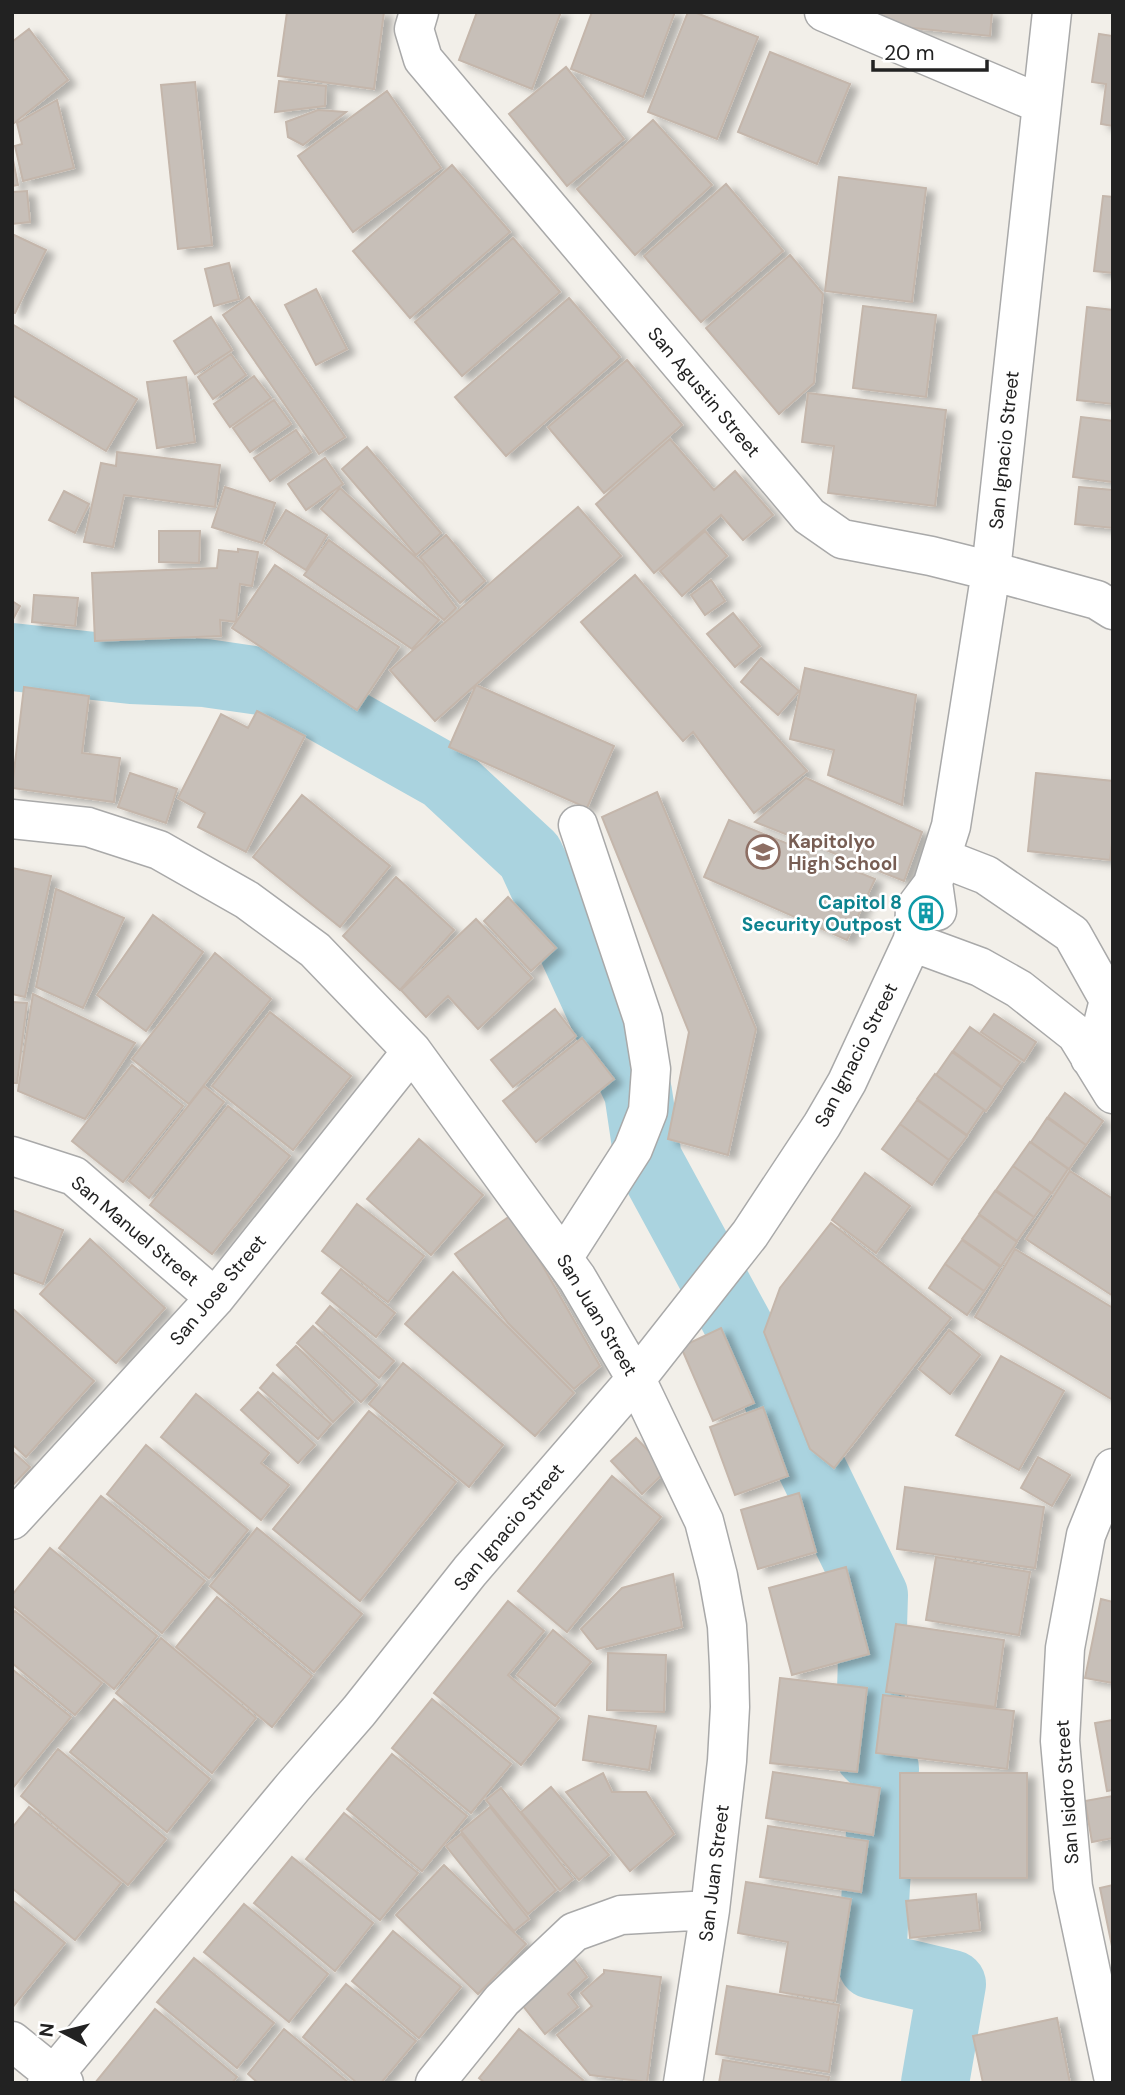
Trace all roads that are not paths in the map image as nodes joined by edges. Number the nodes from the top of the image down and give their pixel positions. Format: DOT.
graph roads {
  1 [pos="419,12"];
  2 [pos="824,12"];
  3 [pos="1052,12"];
  4 [pos="1041,104"];
  5 [pos="991,571"];
  6 [pos="1113,610"];
  7 [pos="12,818"];
  8 [pos="578,825"];
  9 [pos="942,864"];
  10 [pos="913,938"];
  11 [pos="412,1051"];
  12 [pos="1090,1058"];
  13 [pos="1113,1094"];
  14 [pos="12,1156"];
  15 [pos="563,1258"];
  16 [pos="215,1298"];
  17 [pos="636,1379"];
  18 [pos="1113,1468"];
  19 [pos="12,1520"];
  20 [pos="1099,1539"];
  21 [pos="710,1910"];
  22 [pos="12,2041"];
  23 [pos="1113,2076"];
  24 [pos="55,2080"];
  25 [pos="435,2083"];
  26 [pos="683,2083"];
  1 -- 5 [label="street, San Agustin Street"];
  2 -- 4 [label="street"];
  3 -- 4 [label="street, San Ignacio Street"];
  4 -- 5 [label="street, San Ignacio Street"];
  5 -- 6 [label="street, San Agustin Street"];
  5 -- 9 [label="street, San Ignacio Street"];
  7 -- 11 [label="street, San Juan Street"];
  8 -- 15 [label="street"];
  9 -- 10 [label="street, San Ignacio Street"];
  9 -- 12 [label="street"];
  10 -- 12 [label="street"];
  10 -- 17 [label="street, San Ignacio Street"];
  11 -- 15 [label="street, San Juan Street"];
  11 -- 16 [label="street, San Jose Street"];
  12 -- 13 [label="street"];
  14 -- 16 [label="street, San Manuel Street"];
  15 -- 17 [label="street, San Juan Street"];
  16 -- 19 [label="street, San Jose Street"];
  17 -- 21 [label="street, San Juan Street"];
  17 -- 24 [label="street, San Ignacio Street"];
  18 -- 20 [label="street, San Isidro Street"];
  20 -- 23 [label="street, San Isidro Street"];
  21 -- 25 [label="street"];
  21 -- 26 [label="street, San Juan Street"];
  22 -- 24 [label="street"];
}
